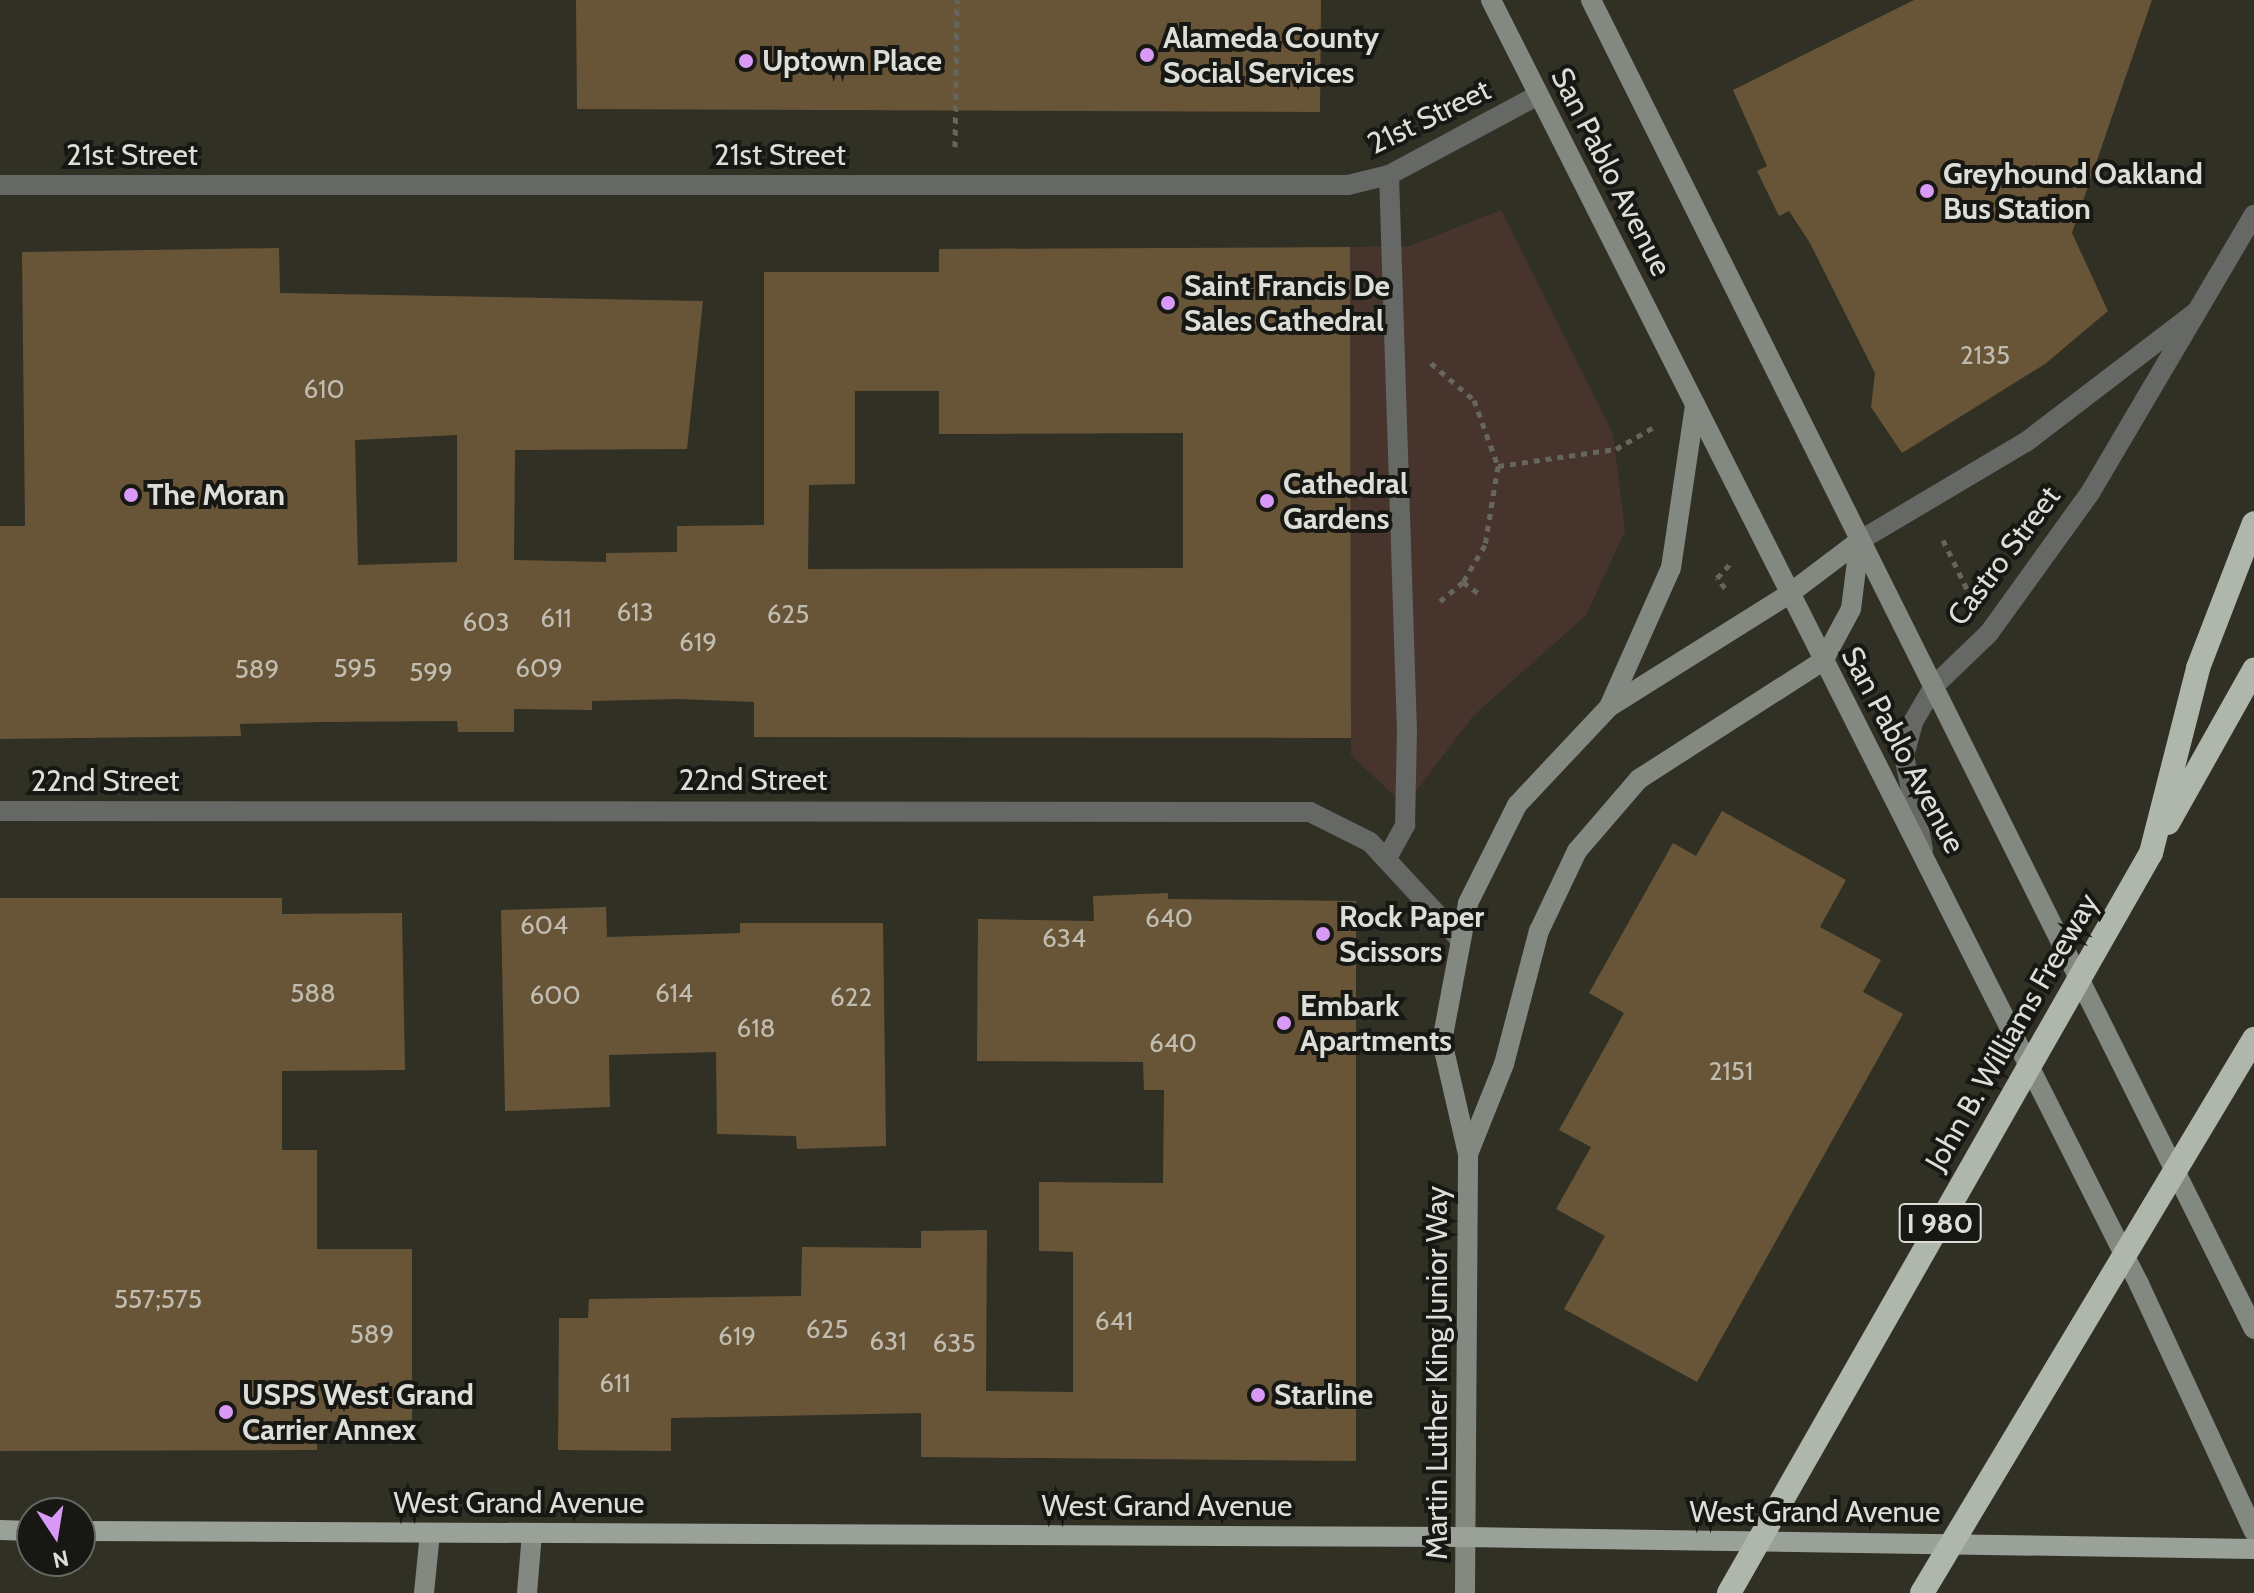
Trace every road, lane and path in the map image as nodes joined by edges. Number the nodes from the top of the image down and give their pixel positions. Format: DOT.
graph roads {
  1 [pos="957,0"];
  2 [pos="1491,0"];
  3 [pos="1591,0"];
  4 [pos="1538,95"];
  5 [pos="1389,175"];
  6 [pos="955,184"];
  7 [pos="0,185"];
  8 [pos="2254,215"];
  9 [pos="2204,306"];
  10 [pos="1393,355"];
  11 [pos="1695,405"];
  12 [pos="1498,466"];
  13 [pos="2254,523"];
  14 [pos="1943,540"];
  15 [pos="1859,541"];
  16 [pos="1732,562"];
  17 [pos="1463,582"];
  18 [pos="1478,593"];
  19 [pos="1729,593"];
  20 [pos="1789,594"];
  21 [pos="1974,603"];
  22 [pos="1399,621"];
  23 [pos="1823,661"];
  24 [pos="2254,670"];
  25 [pos="1934,686"];
  26 [pos="1609,707"];
  27 [pos="0,811"];
  28 [pos="1924,853"];
  29 [pos="2151,853"];
  30 [pos="1387,858"];
  31 [pos="1457,936"];
  32 [pos="2254,1039"];
  33 [pos="1468,1154"];
  34 [pos="2254,1329"];
  35 [pos="96,1531"];
  36 [pos="2254,1532"];
  37 [pos="430,1533"];
  38 [pos="532,1533"];
  39 [pos="1466,1537"];
  40 [pos="2254,1549"];
  41 [pos="424,1593"];
  42 [pos="527,1593"];
  43 [pos="1465,1593"];
  44 [pos="1729,1593"];
  45 [pos="1922,1593"];
  1 -- 6 [label="path"];
  2 -- 4 [label="main road, San Pablo Avenue"];
  3 -- 15 [label="main road, San Pablo Avenue"];
  4 -- 5 [label="street, 21st Street"];
  4 -- 11 [label="main road, San Pablo Avenue"];
  5 -- 6 [label="street, 21st Street"];
  5 -- 10 [label="street"];
  6 -- 7 [label="street, 21st Street"];
  8 -- 9 [label="street, Castro Street"];
  9 -- 15 [label="street, Castro Street"];
  9 -- 25 [label="street, Castro Street"];
  10 -- 12 [label="path"];
  10 -- 22 [label="street"];
  11 -- 12 [label="path"];
  11 -- 20 [label="main road, San Pablo Avenue"];
  11 -- 26 [label="main road"];
  12 -- 17 [label="path"];
  13 -- 29 [label="highway"];
  14 -- 21 [label="path"];
  15 -- 20 [label="main road, Castro Street"];
  15 -- 23 [label="main road"];
  15 -- 25 [label="main road, San Pablo Avenue"];
  16 -- 19 [label="path"];
  17 -- 18 [label="path"];
  17 -- 22 [label="path"];
  20 -- 23 [label="main road, San Pablo Avenue"];
  20 -- 26 [label="main road, Castro Street"];
  22 -- 30 [label="street"];
  23 -- 28 [label="main road, San Pablo Avenue"];
  23 -- 33 [label="main road, Martin Luther King Junior Way"];
  24 -- 29 [label="highway, John B. Williams Freeway / I 980"];
  25 -- 28 [label="street, Castro Street"];
  25 -- 34 [label="main road, San Pablo Avenue"];
  26 -- 31 [label="main road, Castro Street"];
  27 -- 30 [label="street, 22nd Street"];
  28 -- 36 [label="main road, San Pablo Avenue"];
  29 -- 44 [label="highway, John B. Williams Freeway / I 980, bridge"];
  30 -- 31 [label="street, 22nd Street"];
  31 -- 33 [label="main road, Martin Luther King Junior Way"];
  32 -- 45 [label="highway, bridge"];
  33 -- 39 [label="main road, Martin Luther King Junior Way"];
  35 -- 37 [label="main road, West Grand Avenue"];
  37 -- 38 [label="main road, West Grand Avenue"];
  37 -- 41 [label="main road"];
  38 -- 39 [label="main road, West Grand Avenue"];
  38 -- 42 [label="main road"];
  39 -- 40 [label="main road, West Grand Avenue"];
  39 -- 43 [label="main road, Martin Luther King Junior Way"];
}
